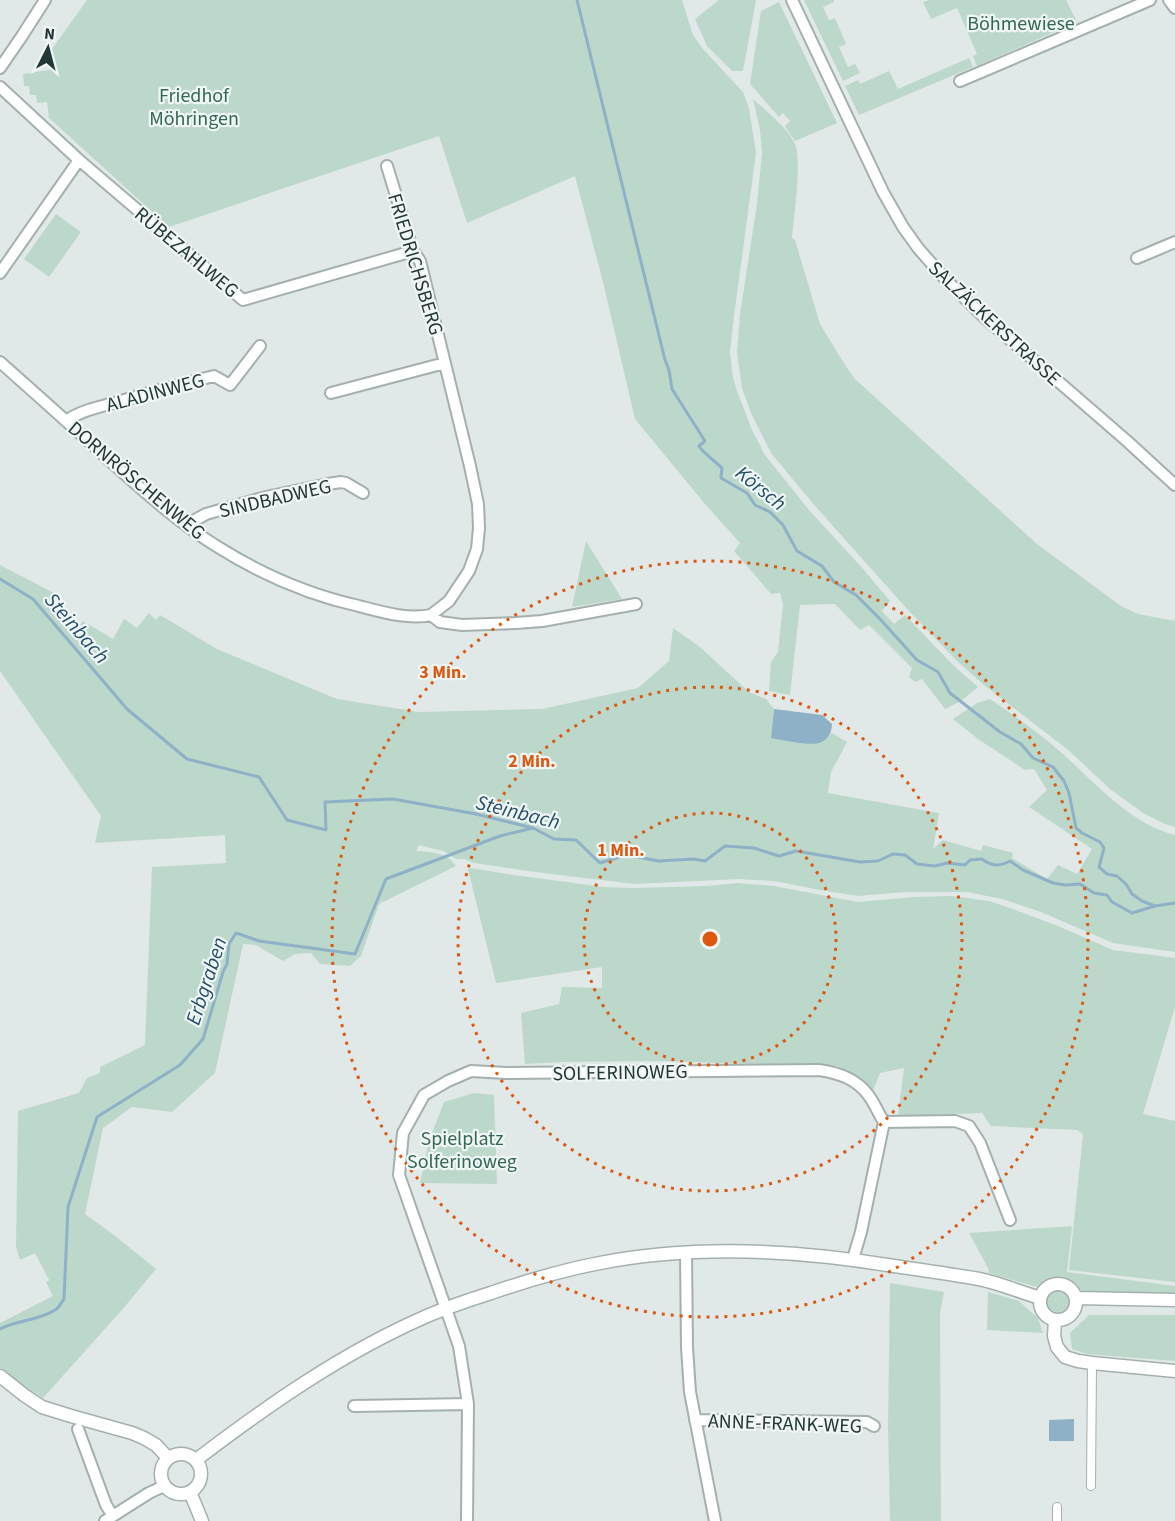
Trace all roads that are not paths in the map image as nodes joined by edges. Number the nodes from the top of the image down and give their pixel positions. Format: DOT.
graph roads {
  1 [pos="45,0"];
  2 [pos="792,0"];
  3 [pos="1150,0"];
  4 [pos="1170,0"];
  5 [pos="1175,8"];
  6 [pos="0,68"];
  7 [pos="960,81"];
  8 [pos="0,87"];
  9 [pos="79,160"];
  10 [pos="387,166"];
  11 [pos="1175,242"];
  12 [pos="413,251"];
  13 [pos="1137,258"];
  14 [pos="0,273"];
  15 [pos="260,345"];
  16 [pos="0,362"];
  17 [pos="445,363"];
  18 [pos="332,393"];
  19 [pos="66,421"];
  20 [pos="1175,485"];
  21 [pos="363,493"];
  22 [pos="188,527"];
  23 [pos="636,604"];
  24 [pos="431,615"];
  25 [pos="884,1122"];
  26 [pos="1010,1220"];
  27 [pos="686,1253"];
  28 [pos="853,1259"];
  29 [pos="1040,1298"];
  30 [pos="1076,1298"];
  31 [pos="1175,1300"];
  32 [pos="445,1308"];
  33 [pos="1055,1320"];
  34 [pos="1092,1363"];
  35 [pos="1175,1371"];
  36 [pos="0,1376"];
  37 [pos="468,1404"];
  38 [pos="354,1406"];
  39 [pos="695,1420"];
  40 [pos="874,1426"];
  41 [pos="78,1429"];
  42 [pos="168,1458"];
  43 [pos="196,1460"];
  44 [pos="164,1486"];
  45 [pos="1091,1486"];
  46 [pos="190,1492"];
  47 [pos="1057,1507"];
  48 [pos="109,1519"];
  49 [pos="202,1521"];
  50 [pos="467,1521"];
  51 [pos="715,1521"];
  52 [pos="1057,1521"];
  1 -- 6 [label="street"];
  2 -- 20 [label="street, SALZÄCKERSTRASSE"];
  3 -- 7 [label="street"];
  4 -- 5 [label="street"];
  8 -- 9 [label="street, RÜBEZAHLWEG"];
  9 -- 12 [label="street, RÜBEZAHLWEG"];
  9 -- 14 [label="street"];
  10 -- 12 [label="street, FRIEDRICHSBERG"];
  11 -- 13 [label="street"];
  12 -- 17 [label="street, FRIEDRICHSBERG"];
  15 -- 19 [label="street, ALADINWEG"];
  16 -- 19 [label="street, DORNRÖSCHENWEG"];
  17 -- 18 [label="street, FRIEDRICHSBERG"];
  17 -- 24 [label="street, FRIEDRICHSBERG"];
  19 -- 22 [label="street, DORNRÖSCHENWEG"];
  21 -- 22 [label="street, SINDBADWEG"];
  22 -- 24 [label="street, DORNRÖSCHENWEG"];
  23 -- 24 [label="street, DORNRÖSCHENWEG"];
  25 -- 26 [label="street"];
  25 -- 28 [label="street"];
  25 -- 32 [label="street, SOLFERINOWEG"];
  27 -- 28 [label="street"];
  27 -- 32 [label="street"];
  27 -- 39 [label="street"];
  28 -- 29 [label="street"];
  29 -- 30 [label="street"];
  29 -- 33 [label="street"];
  30 -- 31 [label="street"];
  30 -- 33 [label="street"];
  32 -- 37 [label="street, SOLFERINOWEG"];
  32 -- 43 [label="street"];
  33 -- 34 [label="street"];
  34 -- 35 [label="street"];
  34 -- 45 [label="street"];
  36 -- 42 [label="street"];
  37 -- 38 [label="street"];
  37 -- 50 [label="street, SOLFERINOWEG"];
  39 -- 40 [label="street, ANNE-FRANK-WEG"];
  39 -- 51 [label="street"];
  41 -- 48 [label="street"];
  42 -- 43 [label="street"];
  42 -- 44 [label="street"];
  43 -- 46 [label="street"];
  44 -- 46 [label="street"];
  44 -- 48 [label="street"];
  46 -- 49 [label="street"];
  47 -- 52 [label="street"];
}
